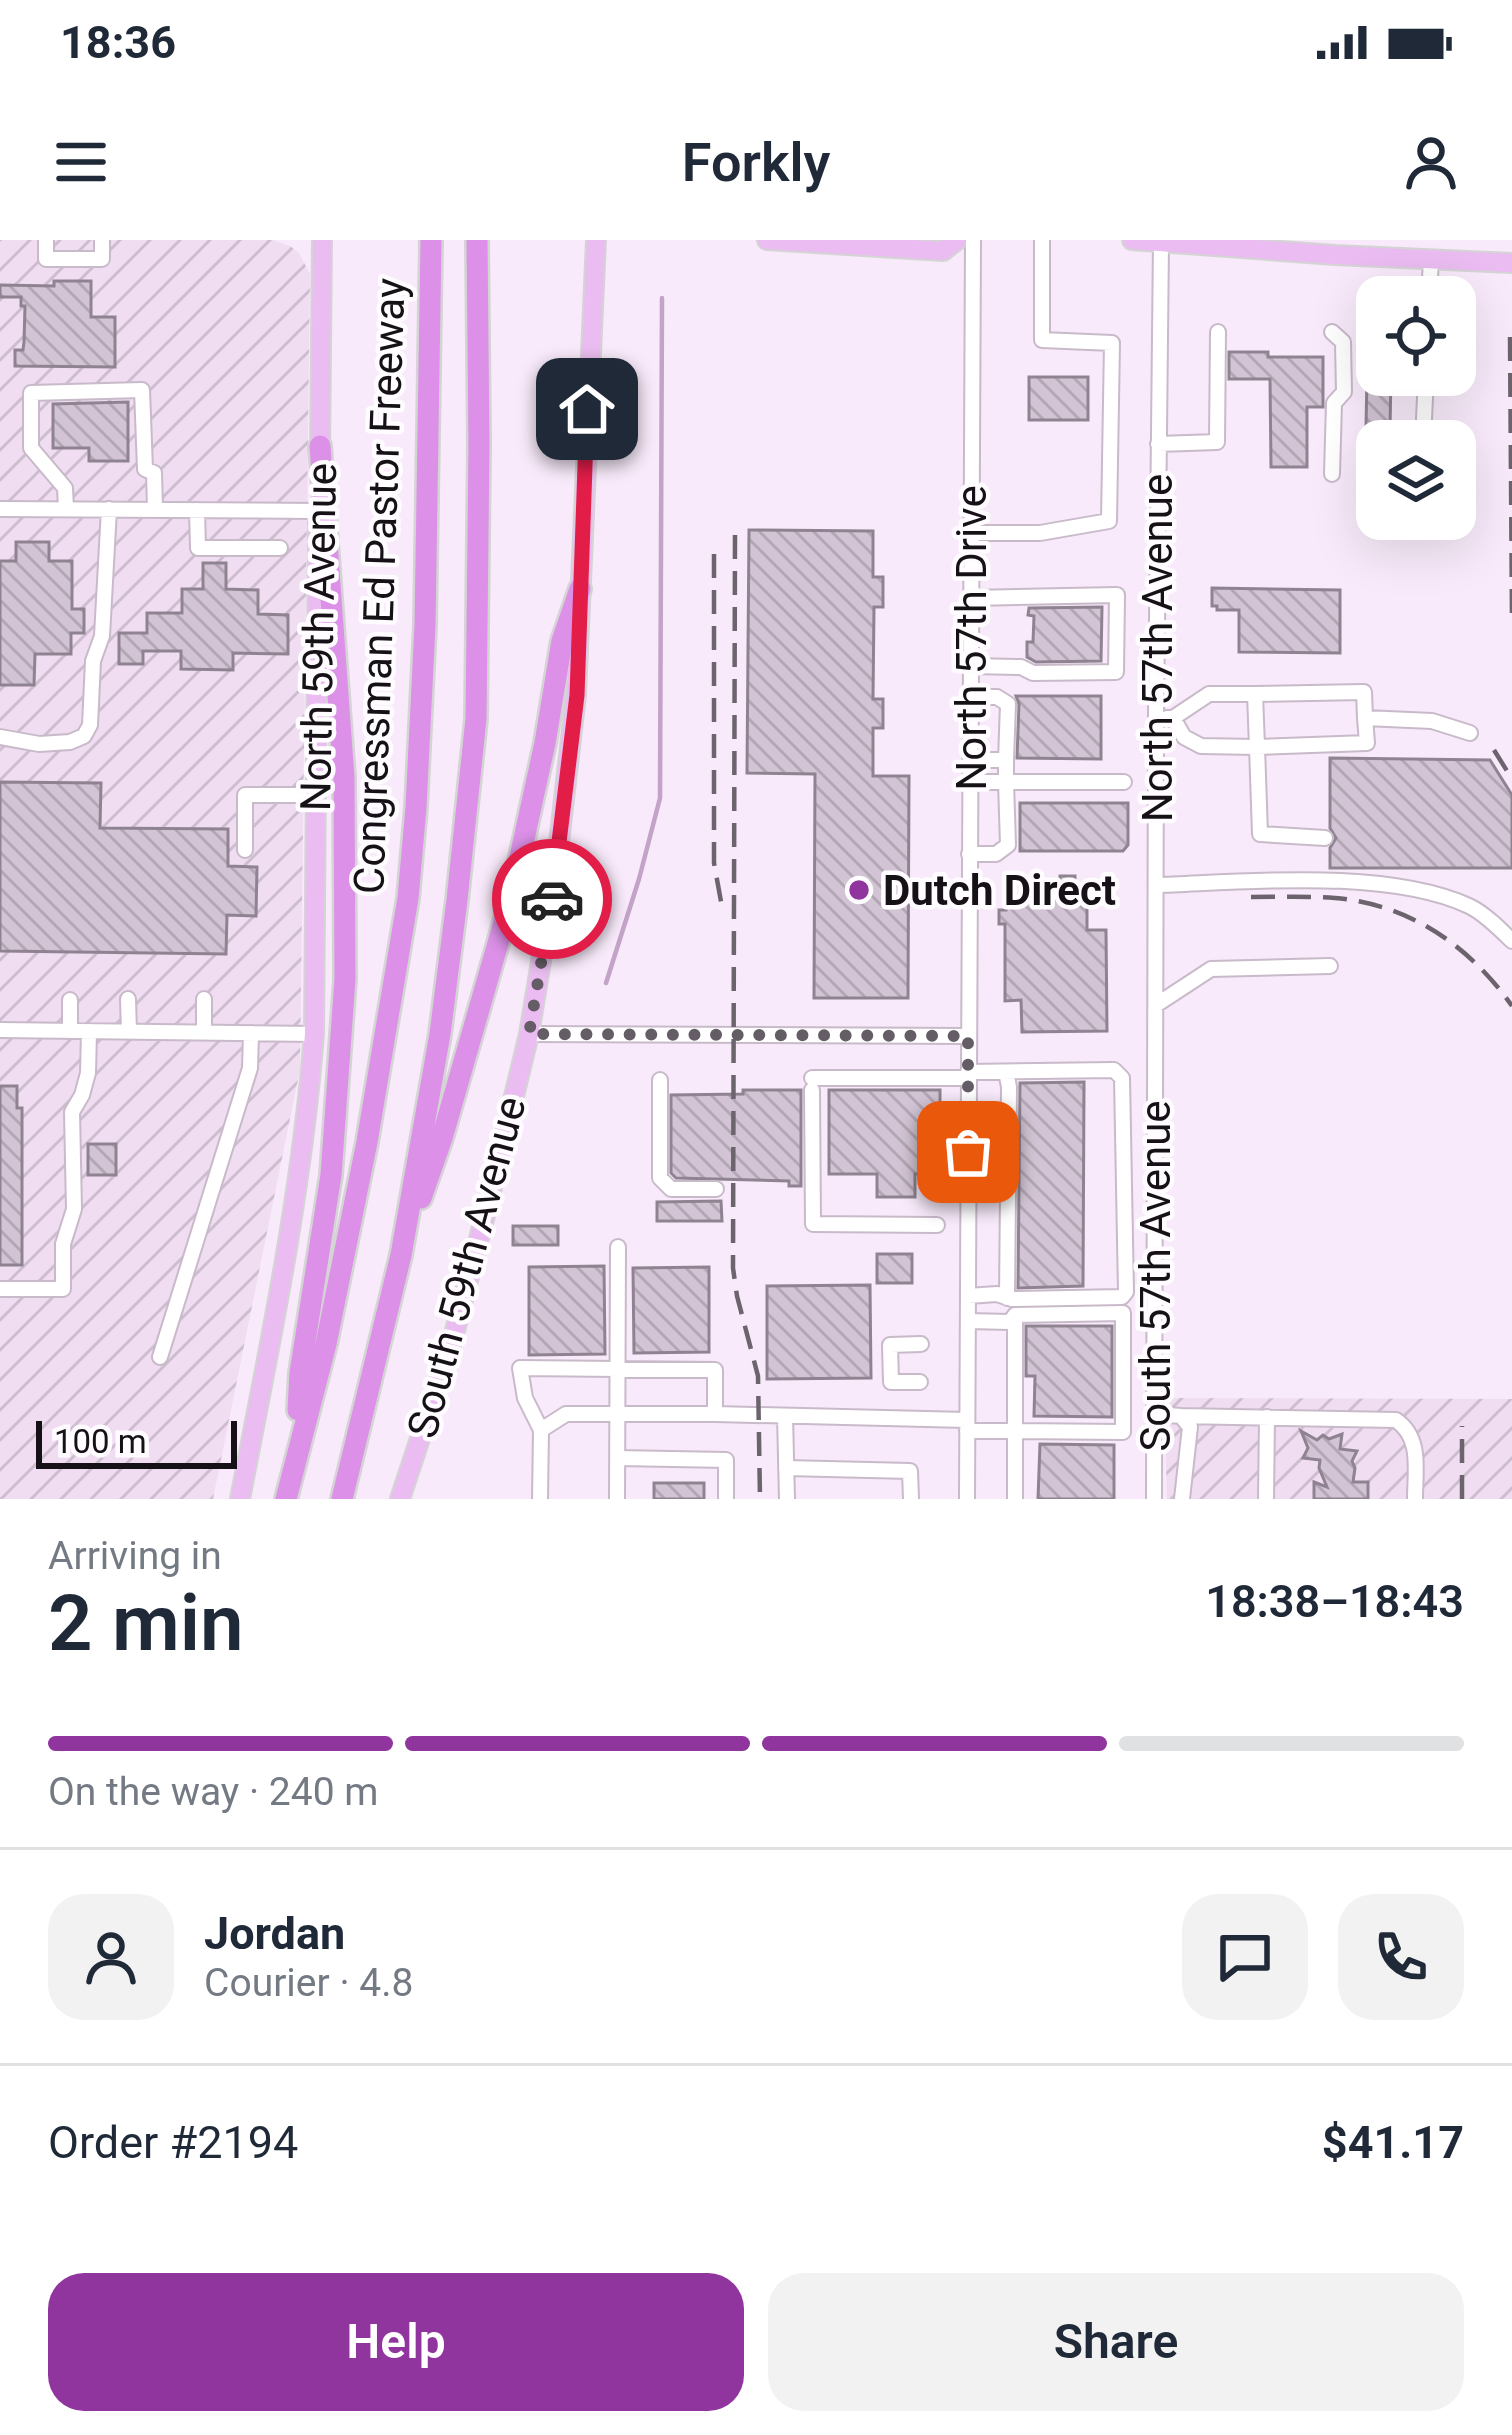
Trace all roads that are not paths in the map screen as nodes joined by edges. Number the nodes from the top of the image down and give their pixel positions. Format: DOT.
graph roads {
  1 [pos="46,240"];
  2 [pos="102,240"];
  3 [pos="322,240"];
  4 [pos="431,240"];
  5 [pos="477,240"];
  6 [pos="596,240"];
  7 [pos="766,240"];
  8 [pos="957,240"];
  9 [pos="973,240"];
  10 [pos="1042,240"];
  11 [pos="1132,240"];
  12 [pos="1161,242"];
  13 [pos="1431,260"];
  14 [pos="1512,263"];
  15 [pos="1431,276"];
  16 [pos="1218,332"];
  17 [pos="1332,332"];
  18 [pos="1158,444"];
  19 [pos="320,446"];
  20 [pos="1332,474"];
  21 [pos="0,509"];
  22 [pos="66,509"];
  23 [pos="109,509"];
  24 [pos="155,509"];
  25 [pos="197,510"];
  26 [pos="318,511"];
  27 [pos="971,533"];
  28 [pos="280,548"];
  29 [pos="580,589"];
  30 [pos="971,598"];
  31 [pos="970,666"];
  32 [pos="1256,694"];
  33 [pos="970,697"];
  34 [pos="1156,718"];
  35 [pos="1173,718"];
  36 [pos="1366,718"];
  37 [pos="1470,733"];
  38 [pos="0,737"];
  39 [pos="1257,747"];
  40 [pos="970,760"];
  41 [pos="1006,760"];
  42 [pos="970,782"];
  43 [pos="1006,782"];
  44 [pos="1124,782"];
  45 [pos="315,794"];
  46 [pos="1325,838"];
  47 [pos="245,850"];
  48 [pos="969,854"];
  49 [pos="1156,885"];
  50 [pos="1512,941"];
  51 [pos="1330,966"];
  52 [pos="128,999"];
  53 [pos="204,999"];
  54 [pos="70,1000"];
  55 [pos="1156,1005"];
  56 [pos="0,1030"];
  57 [pos="70,1031"];
  58 [pos="89,1031"];
  59 [pos="129,1032"];
  60 [pos="204,1033"];
  61 [pos="251,1033"];
  62 [pos="314,1034"];
  63 [pos="529,1034"];
  64 [pos="968,1036"];
  65 [pos="1156,1053"];
  66 [pos="1006,1072"];
  67 [pos="968,1075"];
  68 [pos="660,1080"];
  69 [pos="716,1189"];
  70 [pos="938,1225"];
  71 [pos="618,1247"];
  72 [pos="401,1255"];
  73 [pos="0,1289"];
  74 [pos="968,1295"];
  75 [pos="1007,1298"];
  76 [pos="1015,1315"];
  77 [pos="968,1321"];
  78 [pos="921,1344"];
  79 [pos="160,1358"];
  80 [pos="618,1369"];
  81 [pos="920,1382"];
  82 [pos="715,1414"];
  83 [pos="1155,1414"];
  84 [pos="618,1415"];
  85 [pos="785,1416"];
  86 [pos="1181,1416"];
  87 [pos="1267,1417"];
  88 [pos="967,1425"];
  89 [pos="542,1430"];
  90 [pos="1016,1431"];
  91 [pos="296,1452"];
  92 [pos="618,1458"];
  93 [pos="786,1468"];
  94 [pos="240,1499"];
  95 [pos="286,1499"];
  96 [pos="342,1499"];
  97 [pos="400,1499"];
  98 [pos="540,1499"];
  99 [pos="616,1499"];
  100 [pos="726,1499"];
  101 [pos="787,1499"];
  102 [pos="911,1499"];
  103 [pos="967,1499"];
  104 [pos="1016,1499"];
  105 [pos="1154,1499"];
  106 [pos="1182,1499"];
  107 [pos="1266,1499"];
  108 [pos="1415,1499"];
  1 -- 2 [label="street"];
  3 -- 19 [label="main road, North 59th Avenue"];
  4 -- 91 [label="highway, Congressman Ed Pastor Freeway"];
  5 -- 72 [label="highway, Congressman Ed Pastor Freeway"];
  6 -- 29 [label="main road"];
  7 -- 8 [label="main road"];
  9 -- 27 [label="street, North 57th Drive"];
  10 -- 27 [label="street"];
  11 -- 12 [label="main road"];
  12 -- 13 [label="main road"];
  12 -- 18 [label="street, North 57th Avenue"];
  13 -- 14 [label="main road"];
  13 -- 15 [label="street"];
  16 -- 18 [label="street"];
  17 -- 20 [label="street"];
  18 -- 34 [label="street, North 57th Avenue"];
  19 -- 26 [label="main road, North 59th Avenue"];
  19 -- 91 [label="highway"];
  21 -- 22 [label="street"];
  22 -- 23 [label="street"];
  22 -- 24 [label="street"];
  23 -- 24 [label="street"];
  23 -- 38 [label="street"];
  24 -- 25 [label="street"];
  25 -- 26 [label="street"];
  25 -- 28 [label="street"];
  26 -- 45 [label="main road, North 59th Avenue"];
  27 -- 30 [label="street, North 57th Drive"];
  29 -- 63 [label="main road"];
  29 -- 72 [label="highway"];
  30 -- 31 [label="street, North 57th Drive"];
  30 -- 31 [label="street"];
  31 -- 33 [label="street, North 57th Drive"];
  32 -- 35 [label="street"];
  32 -- 36 [label="street"];
  32 -- 39 [label="street"];
  33 -- 40 [label="street, North 57th Drive"];
  33 -- 41 [label="street"];
  34 -- 35 [label="street"];
  34 -- 49 [label="street, North 57th Avenue"];
  35 -- 39 [label="street"];
  36 -- 37 [label="street"];
  36 -- 39 [label="street"];
  39 -- 46 [label="street"];
  40 -- 41 [label="street"];
  40 -- 42 [label="street, North 57th Drive"];
  41 -- 43 [label="street"];
  42 -- 43 [label="street"];
  42 -- 48 [label="street, North 57th Drive"];
  43 -- 44 [label="street"];
  43 -- 48 [label="street"];
  45 -- 47 [label="street"];
  45 -- 62 [label="main road, North 59th Avenue"];
  48 -- 64 [label="street, North 57th Drive"];
  49 -- 50 [label="street"];
  49 -- 55 [label="street, North 57th Avenue"];
  51 -- 55 [label="street"];
  52 -- 59 [label="street"];
  53 -- 60 [label="street"];
  54 -- 57 [label="street"];
  55 -- 65 [label="street, North 57th Avenue"];
  56 -- 57 [label="street"];
  57 -- 58 [label="street"];
  58 -- 59 [label="street"];
  58 -- 73 [label="street"];
  59 -- 60 [label="street"];
  60 -- 61 [label="street"];
  61 -- 62 [label="street"];
  61 -- 79 [label="street"];
  62 -- 94 [label="main road"];
  63 -- 64 [label="street"];
  63 -- 97 [label="main road, South 59th Avenue"];
  64 -- 67 [label="street, North 57th Drive"];
  65 -- 83 [label="street, South 57th Avenue"];
  66 -- 67 [label="street"];
  66 -- 75 [label="street"];
  66 -- 75 [label="street"];
  67 -- 70 [label="street"];
  67 -- 74 [label="street, North 57th Drive"];
  68 -- 69 [label="street"];
  71 -- 80 [label="street"];
  72 -- 96 [label="highway, Congressman Ed Pastor Freeway"];
  74 -- 75 [label="street"];
  74 -- 77 [label="street, North 57th Drive"];
  76 -- 77 [label="street"];
  76 -- 90 [label="street"];
  76 -- 90 [label="street"];
  77 -- 88 [label="street, North 57th Drive"];
  78 -- 81 [label="street"];
  80 -- 82 [label="street"];
  80 -- 84 [label="street"];
  80 -- 89 [label="street"];
  82 -- 84 [label="street"];
  82 -- 85 [label="street"];
  83 -- 86 [label="street"];
  83 -- 105 [label="street, South 57th Avenue"];
  84 -- 89 [label="street"];
  84 -- 92 [label="street"];
  85 -- 88 [label="street"];
  85 -- 93 [label="street"];
  86 -- 87 [label="street"];
  86 -- 106 [label="street"];
  87 -- 107 [label="street"];
  87 -- 108 [label="street"];
  88 -- 90 [label="street"];
  88 -- 103 [label="street, North 57th Drive"];
  89 -- 98 [label="street"];
  90 -- 104 [label="street"];
  91 -- 95 [label="highway, Congressman Ed Pastor Freeway"];
  92 -- 99 [label="street"];
  92 -- 100 [label="street"];
  93 -- 101 [label="street"];
  93 -- 102 [label="street"];
}
